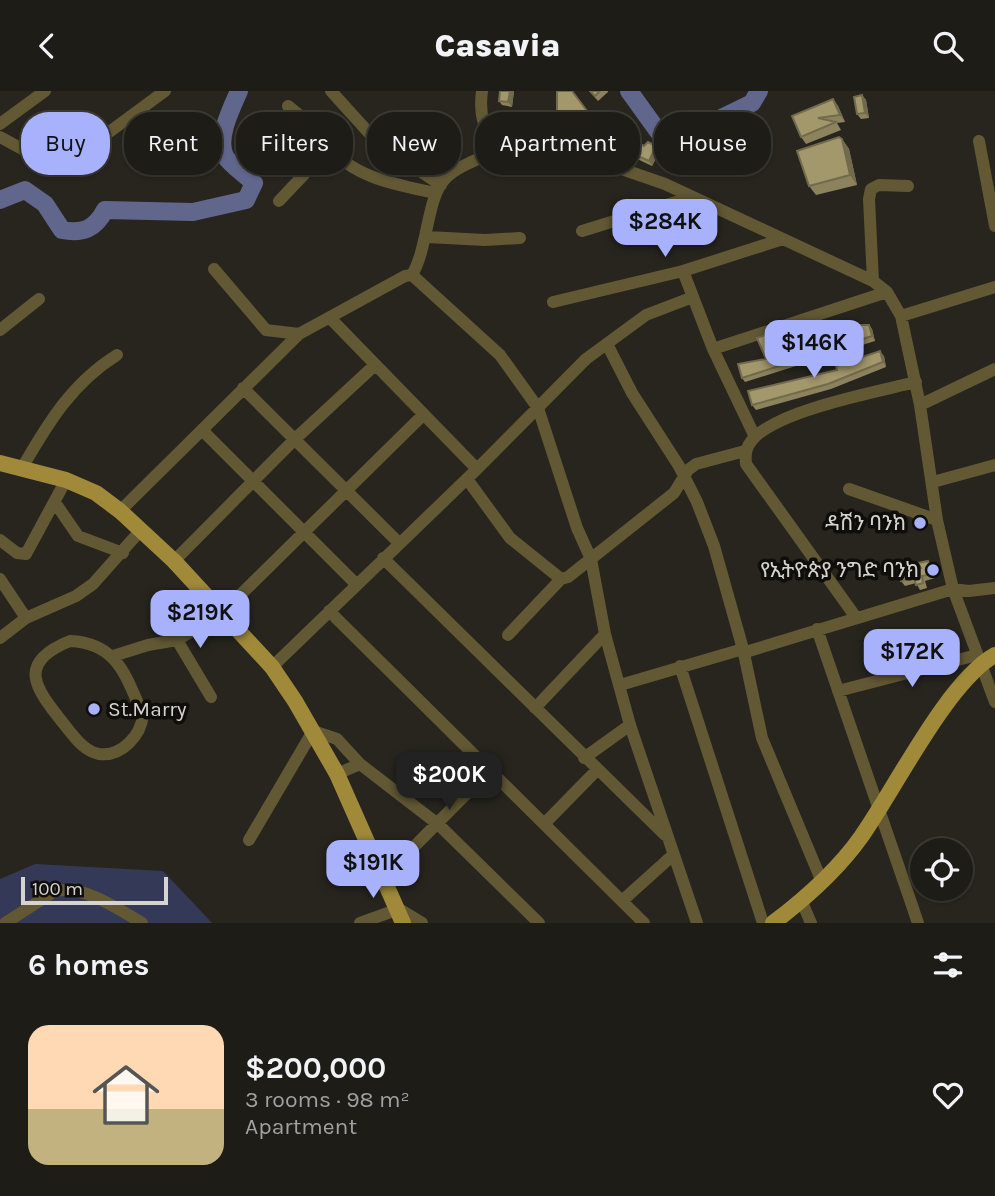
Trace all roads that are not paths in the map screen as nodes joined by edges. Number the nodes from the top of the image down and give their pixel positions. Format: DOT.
graph roads {
  1 [pos="45,91"];
  2 [pos="165,91"];
  3 [pos="331,92"];
  4 [pos="481,92"];
  5 [pos="288,106"];
  6 [pos="295,112"];
  7 [pos="482,112"];
  8 [pos="0,124"];
  9 [pos="0,137"];
  10 [pos="979,141"];
  11 [pos="475,162"];
  12 [pos="353,167"];
  13 [pos="304,175"];
  14 [pos="636,175"];
  15 [pos="908,185"];
  16 [pos="438,188"];
  17 [pos="692,197"];
  18 [pos="279,201"];
  19 [pos="995,226"];
  20 [pos="582,231"];
  21 [pos="427,237"];
  22 [pos="520,238"];
  23 [pos="783,239"];
  24 [pos="214,269"];
  25 [pos="682,271"];
  26 [pos="412,275"];
  27 [pos="873,281"];
  28 [pos="995,287"];
  29 [pos="887,292"];
  30 [pos="693,297"];
  31 [pos="39,299"];
  32 [pos="553,302"];
  33 [pos="901,316"];
  34 [pos="331,319"];
  35 [pos="0,330"];
  36 [pos="299,334"];
  37 [pos="607,344"];
  38 [pos="713,349"];
  39 [pos="117,355"];
  40 [pos="375,365"];
  41 [pos="995,369"];
  42 [pos="916,382"];
  43 [pos="243,388"];
  44 [pos="920,405"];
  45 [pos="538,408"];
  46 [pos="423,415"];
  47 [pos="202,430"];
  48 [pos="755,437"];
  49 [pos="295,439"];
  50 [pos="745,451"];
  51 [pos="1,464"];
  52 [pos="995,464"];
  53 [pos="22,468"];
  54 [pos="477,469"];
  55 [pos="684,478"];
  56 [pos="467,479"];
  57 [pos="66,480"];
  58 [pos="254,480"];
  59 [pos="933,482"];
  60 [pos="849,489"];
  61 [pos="345,491"];
  62 [pos="56,504"];
  63 [pos="120,511"];
  64 [pos="937,520"];
  65 [pos="140,531"];
  66 [pos="303,533"];
  67 [pos="0,540"];
  68 [pos="398,542"];
  69 [pos="123,553"];
  70 [pos="383,558"];
  71 [pos="591,559"];
  72 [pos="174,561"];
  73 [pos="0,579"];
  74 [pos="561,579"];
  75 [pos="356,584"];
  76 [pos="995,588"];
  77 [pos="953,589"];
  78 [pos="329,611"];
  79 [pos="223,613"];
  80 [pos="855,616"];
  81 [pos="26,618"];
  82 [pos="817,629"];
  83 [pos="605,634"];
  84 [pos="508,635"];
  85 [pos="0,638"];
  86 [pos="177,640"];
  87 [pos="743,649"];
  88 [pos="995,655"];
  89 [pos="113,656"];
  90 [pos="979,660"];
  91 [pos="680,666"];
  92 [pos="272,667"];
  93 [pos="620,685"];
  94 [pos="838,691"];
  95 [pos="211,697"];
  96 [pos="995,702"];
  97 [pos="534,708"];
  98 [pos="629,725"];
  99 [pos="313,731"];
  100 [pos="584,758"];
  101 [pos="360,764"];
  102 [pos="490,770"];
  103 [pos="596,771"];
  104 [pos="337,774"];
  105 [pos="878,811"];
  106 [pos="545,823"];
  107 [pos="439,825"];
  108 [pos="666,836"];
  109 [pos="249,840"];
  110 [pos="673,855"];
  111 [pos="384,877"];
  112 [pos="822,882"];
  113 [pos="622,901"];
  114 [pos="802,901"];
  115 [pos="401,916"];
  116 [pos="6,923"];
  117 [pos="142,923"];
  118 [pos="360,923"];
  119 [pos="422,923"];
  120 [pos="539,923"];
  121 [pos="644,923"];
  122 [pos="697,923"];
  123 [pos="763,923"];
  124 [pos="773,923"];
  125 [pos="811,923"];
  126 [pos="918,923"];
  1 -- 8 [label="street"];
  2 -- 9 [label="street"];
  3 -- 16 [label="street"];
  4 -- 7 [label="street"];
  5 -- 6 [label="street"];
  10 -- 19 [label="street"];
  11 -- 16 [label="street"];
  12 -- 16 [label="street"];
  13 -- 18 [label="street"];
  14 -- 17 [label="street"];
  15 -- 27 [label="street"];
  16 -- 21 [label="street"];
  17 -- 20 [label="street"];
  17 -- 23 [label="street"];
  21 -- 22 [label="street"];
  21 -- 26 [label="street"];
  23 -- 25 [label="street"];
  23 -- 27 [label="street"];
  24 -- 36 [label="street"];
  25 -- 30 [label="street"];
  25 -- 32 [label="street"];
  26 -- 34 [label="street"];
  26 -- 45 [label="street"];
  27 -- 29 [label="street"];
  28 -- 33 [label="street"];
  29 -- 33 [label="street"];
  29 -- 38 [label="street"];
  30 -- 37 [label="street"];
  30 -- 38 [label="street"];
  31 -- 35 [label="street"];
  33 -- 42 [label="street"];
  34 -- 36 [label="street"];
  34 -- 40 [label="street"];
  36 -- 43 [label="street"];
  37 -- 45 [label="street"];
  37 -- 55 [label="street"];
  38 -- 48 [label="street"];
  39 -- 53 [label="street"];
  40 -- 46 [label="street"];
  40 -- 49 [label="street"];
  41 -- 44 [label="street"];
  42 -- 44 [label="street"];
  42 -- 48 [label="street"];
  43 -- 47 [label="street"];
  43 -- 49 [label="street"];
  44 -- 59 [label="street"];
  45 -- 54 [label="street"];
  45 -- 71 [label="street"];
  46 -- 54 [label="street"];
  46 -- 61 [label="street"];
  47 -- 58 [label="street"];
  47 -- 63 [label="street"];
  48 -- 50 [label="street"];
  49 -- 58 [label="street"];
  49 -- 61 [label="street"];
  50 -- 55 [label="street"];
  50 -- 80 [label="street"];
  51 -- 53 [label="main road"];
  52 -- 59 [label="street"];
  53 -- 57 [label="main road"];
  54 -- 56 [label="street"];
  55 -- 71 [label="street"];
  55 -- 87 [label="street"];
  56 -- 68 [label="street"];
  56 -- 74 [label="street"];
  57 -- 62 [label="street"];
  57 -- 63 [label="main road"];
  58 -- 66 [label="street"];
  58 -- 72 [label="street"];
  59 -- 64 [label="street"];
  60 -- 64 [label="street"];
  61 -- 66 [label="street"];
  61 -- 68 [label="street"];
  62 -- 67 [label="street"];
  62 -- 69 [label="street"];
  63 -- 65 [label="main road"];
  64 -- 77 [label="street"];
  65 -- 69 [label="street"];
  65 -- 72 [label="main road"];
  66 -- 75 [label="street"];
  66 -- 79 [label="street"];
  68 -- 70 [label="street"];
  69 -- 81 [label="street"];
  70 -- 75 [label="street"];
  70 -- 97 [label="street"];
  71 -- 74 [label="street"];
  71 -- 83 [label="street"];
  72 -- 79 [label="main road"];
  73 -- 81 [label="street"];
  74 -- 84 [label="street"];
  75 -- 78 [label="street"];
  76 -- 77 [label="street"];
  77 -- 80 [label="street"];
  77 -- 90 [label="street"];
  78 -- 92 [label="street"];
  78 -- 102 [label="street"];
  79 -- 86 [label="street"];
  79 -- 92 [label="main road"];
  80 -- 82 [label="street"];
  81 -- 85 [label="street"];
  82 -- 87 [label="street"];
  82 -- 94 [label="street"];
  83 -- 93 [label="street"];
  83 -- 97 [label="street"];
  86 -- 89 [label="street"];
  86 -- 95 [label="street"];
  87 -- 91 [label="street"];
  87 -- 112 [label="street"];
  88 -- 90 [label="main road"];
  89 -- 89 [label="street"];
  90 -- 94 [label="street"];
  90 -- 96 [label="street"];
  90 -- 105 [label="main road"];
  91 -- 93 [label="street"];
  91 -- 123 [label="street"];
  92 -- 99 [label="main road"];
  93 -- 98 [label="street"];
  94 -- 105 [label="street"];
  97 -- 100 [label="street"];
  98 -- 100 [label="street"];
  98 -- 108 [label="street"];
  99 -- 101 [label="street"];
  99 -- 104 [label="main road"];
  99 -- 109 [label="street"];
  100 -- 103 [label="street"];
  101 -- 104 [label="street"];
  101 -- 107 [label="street"];
  102 -- 106 [label="street"];
  102 -- 107 [label="street"];
  103 -- 106 [label="street"];
  103 -- 108 [label="street"];
  104 -- 111 [label="main road"];
  105 -- 112 [label="main road"];
  105 -- 126 [label="street"];
  106 -- 113 [label="street"];
  107 -- 111 [label="street"];
  107 -- 120 [label="street"];
  108 -- 110 [label="street"];
  110 -- 113 [label="street"];
  110 -- 122 [label="street"];
  111 -- 115 [label="main road"];
  112 -- 114 [label="main road"];
  113 -- 121 [label="street"];
  114 -- 124 [label="main road"];
  114 -- 125 [label="street"];
  115 -- 118 [label="street"];
  115 -- 119 [label="street"];
  116 -- 117 [label="street"];
}
